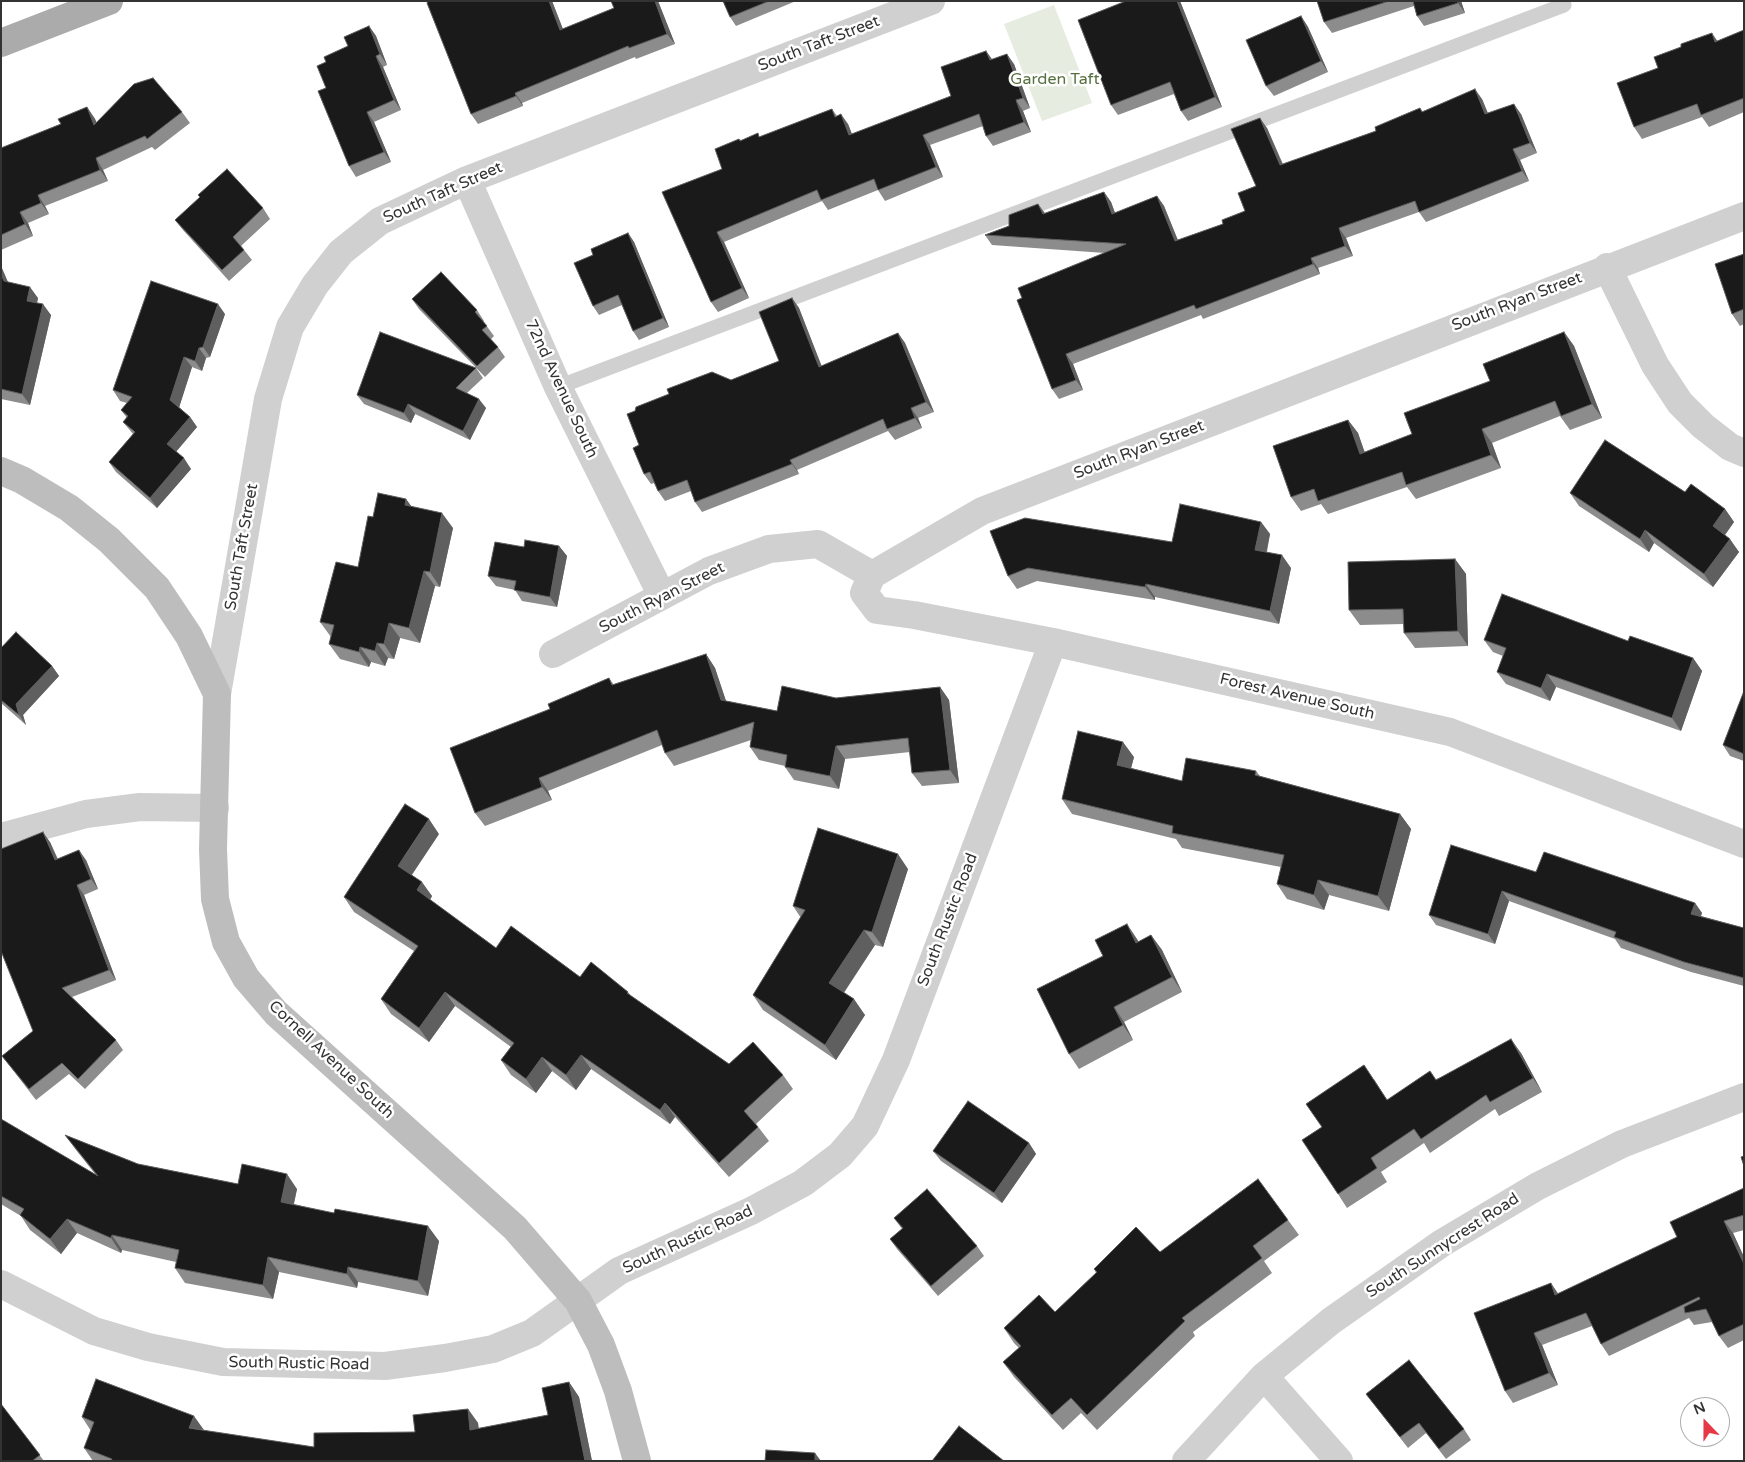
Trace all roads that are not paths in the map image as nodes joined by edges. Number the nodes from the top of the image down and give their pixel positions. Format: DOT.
graph roads {
  1 [pos="108,1"];
  2 [pos="931,1"];
  3 [pos="1564,5"];
  4 [pos="1,43"];
  5 [pos="467,180"];
  6 [pos="1744,216"];
  7 [pos="1607,267"];
  8 [pos="558,387"];
  9 [pos="1744,453"];
  10 [pos="1,471"];
  11 [pos="872,575"];
  12 [pos="662,596"];
  13 [pos="1054,642"];
  14 [pos="553,654"];
  15 [pos="217,694"];
  16 [pos="215,808"];
  17 [pos="1,837"];
  18 [pos="1744,844"];
  19 [pos="1744,1097"];
  20 [pos="1,1284"];
  21 [pos="578,1301"];
  22 [pos="1264,1376"];
  23 [pos="637,1461"];
  24 [pos="1186,1461"];
  25 [pos="1339,1461"];
  1 -- 4 [label="main road"];
  2 -- 5 [label="street, South Taft Street"];
  3 -- 8 [label="lane"];
  5 -- 8 [label="street, 72nd Avenue South"];
  5 -- 15 [label="street, South Taft Street"];
  6 -- 7 [label="street, South Ryan Street"];
  7 -- 9 [label="street"];
  7 -- 11 [label="street, South Ryan Street"];
  8 -- 12 [label="street, 72nd Avenue South"];
  10 -- 15 [label="street, Cornell Avenue South"];
  11 -- 12 [label="street, South Ryan Street"];
  11 -- 13 [label="street, Forest Avenue South"];
  12 -- 14 [label="street, South Ryan Street"];
  13 -- 18 [label="street, Forest Avenue South"];
  13 -- 21 [label="street, South Rustic Road"];
  15 -- 16 [label="street, Cornell Avenue South"];
  16 -- 17 [label="street"];
  16 -- 21 [label="street, Cornell Avenue South"];
  19 -- 22 [label="street, South Sunnycrest Road"];
  20 -- 21 [label="street, South Rustic Road"];
  21 -- 23 [label="street, Cornell Avenue South"];
  22 -- 24 [label="street, South Sunnycrest Road"];
  22 -- 25 [label="street"];
}
